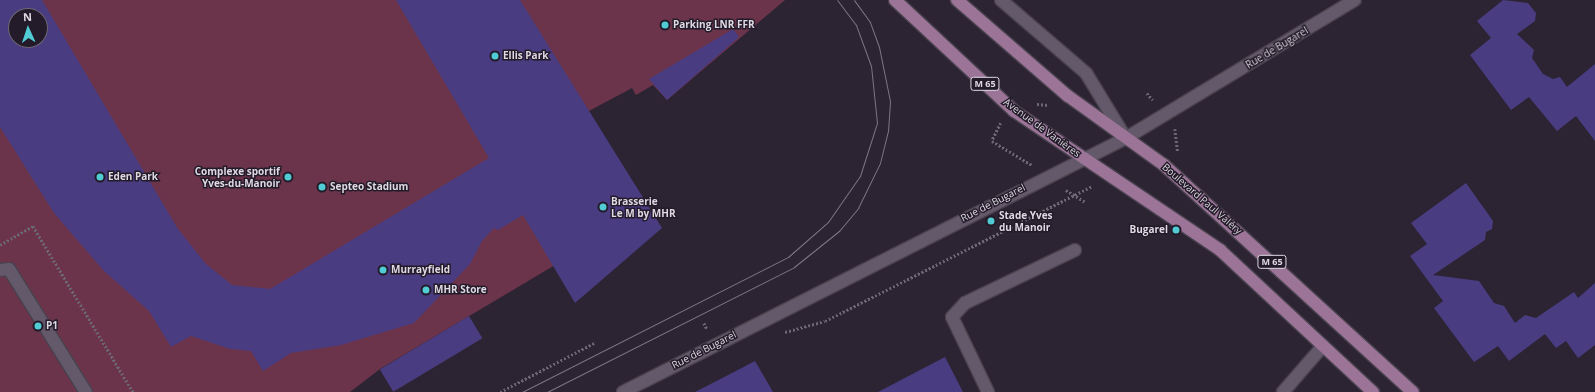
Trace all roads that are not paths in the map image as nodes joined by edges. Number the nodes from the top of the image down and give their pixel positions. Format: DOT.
graph roads {
  1 [pos="895,0"];
  2 [pos="956,0"];
  3 [pos="1001,0"];
  4 [pos="1354,0"];
  5 [pos="1126,138"];
  6 [pos="1083,158"];
  7 [pos="1075,250"];
  8 [pos="0,270"];
  9 [pos="1323,346"];
  10 [pos="86,392"];
  11 [pos="623,392"];
  12 [pos="988,392"];
  13 [pos="1283,392"];
  14 [pos="1373,392"];
  15 [pos="1413,392"];
  1 -- 6 [label="main road, Avenue de Vanières / M 65"];
  2 -- 5 [label="main road, M 65"];
  3 -- 5 [label="street, Boulevard Paul Valéry"];
  4 -- 5 [label="street, Rue de Bugarel"];
  5 -- 6 [label="street, Rue de Bugarel"];
  5 -- 15 [label="main road, Boulevard Paul Valéry / M 65"];
  6 -- 9 [label="main road, M 65"];
  6 -- 11 [label="street, Rue de Bugarel"];
  7 -- 12 [label="street"];
  8 -- 10 [label="street"];
  9 -- 13 [label="street"];
  9 -- 14 [label="main road, M 65"];
}
